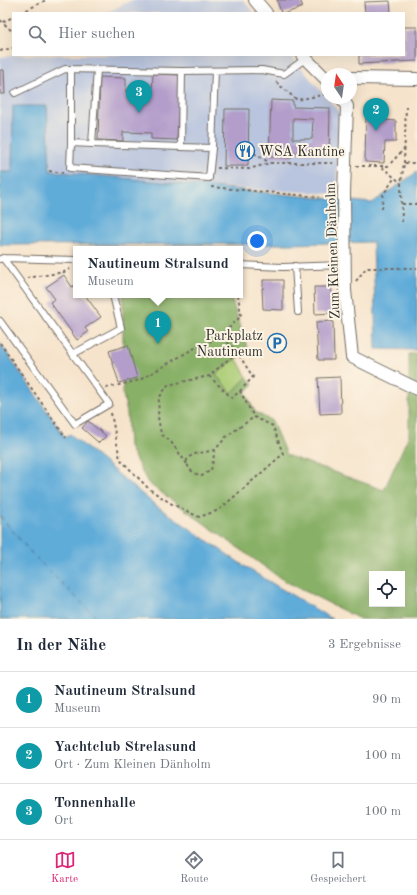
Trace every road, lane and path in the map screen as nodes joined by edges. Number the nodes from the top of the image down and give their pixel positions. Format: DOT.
graph roads {
  1 [pos="46,0"];
  2 [pos="255,0"];
  3 [pos="23,12"];
  4 [pos="265,12"];
  5 [pos="12,18"];
  6 [pos="0,20"];
  7 [pos="3,22"];
  8 [pos="12,31"];
  9 [pos="12,48"];
  10 [pos="0,51"];
  11 [pos="303,57"];
  12 [pos="71,69"];
  13 [pos="97,69"];
  14 [pos="262,70"];
  15 [pos="182,71"];
  16 [pos="215,71"];
  17 [pos="321,73"];
  18 [pos="357,78"];
  19 [pos="417,79"];
  20 [pos="15,93"];
  21 [pos="321,95"];
  22 [pos="346,104"];
  23 [pos="406,107"];
  24 [pos="71,143"];
  25 [pos="92,144"];
  26 [pos="181,147"];
  27 [pos="212,148"];
  28 [pos="405,148"];
  29 [pos="250,150"];
  30 [pos="270,163"];
  31 [pos="404,163"];
  32 [pos="417,163"];
  33 [pos="345,165"];
  34 [pos="382,167"];
  35 [pos="210,168"];
  36 [pos="395,177"];
  37 [pos="402,182"];
  38 [pos="402,204"];
  39 [pos="417,204"];
  40 [pos="382,209"];
  41 [pos="402,222"];
  42 [pos="1,259"];
  43 [pos="73,260"];
  44 [pos="243,265"];
  45 [pos="345,265"];
  46 [pos="295,266"];
  47 [pos="73,268"];
  48 [pos="417,268"];
  49 [pos="360,278"];
  50 [pos="18,279"];
  51 [pos="114,298"];
  52 [pos="238,298"];
  53 [pos="298,312"];
  54 [pos="0,321"];
  55 [pos="221,336"];
  56 [pos="0,343"];
  57 [pos="237,352"];
  58 [pos="73,354"];
  59 [pos="209,376"];
  60 [pos="99,389"];
  61 [pos="417,389"];
  62 [pos="240,391"];
  63 [pos="109,404"];
  64 [pos="254,417"];
  65 [pos="66,438"];
  66 [pos="215,450"];
  67 [pos="187,464"];
  1 -- 3 [label="path"];
  2 -- 4 [label="street"];
  5 -- 7 [label="path"];
  6 -- 7 [label="path"];
  7 -- 8 [label="path"];
  9 -- 10 [label="path"];
  11 -- 14 [label="lane"];
  11 -- 17 [label="street"];
  12 -- 13 [label="lane"];
  12 -- 20 [label="lane"];
  12 -- 24 [label="lane"];
  13 -- 15 [label="lane"];
  13 -- 25 [label="lane"];
  14 -- 16 [label="lane"];
  14 -- 21 [label="path"];
  15 -- 16 [label="lane"];
  15 -- 26 [label="lane"];
  16 -- 27 [label="lane"];
  18 -- 19 [label="street"];
  22 -- 33 [label="street, Zum Kleinen Dänholm"];
  23 -- 28 [label="path"];
  24 -- 25 [label="lane"];
  24 -- 35 [label="lane"];
  25 -- 26 [label="lane"];
  26 -- 27 [label="lane"];
  27 -- 35 [label="lane"];
  28 -- 31 [label="path"];
  28 -- 34 [label="path"];
  29 -- 30 [label="path"];
  30 -- 33 [label="path"];
  30 -- 35 [label="path"];
  31 -- 32 [label="path"];
  31 -- 37 [label="path"];
  33 -- 34 [label="path"];
  33 -- 45 [label="street, Zum Kleinen Dänholm"];
  34 -- 36 [label="path"];
  36 -- 37 [label="path"];
  36 -- 40 [label="path"];
  37 -- 38 [label="path"];
  38 -- 39 [label="path"];
  38 -- 41 [label="path"];
  42 -- 43 [label="lane"];
  42 -- 50 [label="lane"];
  44 -- 46 [label="lane"];
  45 -- 46 [label="lane"];
  45 -- 61 [label="street, Zum Kleinen Dänholm"];
  46 -- 53 [label="lane"];
  47 -- 50 [label="path"];
  48 -- 49 [label="path"];
  50 -- 58 [label="lane"];
  51 -- 58 [label="lane"];
  52 -- 55 [label="path"];
  54 -- 63 [label="lane"];
  55 -- 57 [label="path"];
  55 -- 60 [label="path"];
  56 -- 65 [label="path"];
  57 -- 59 [label="path"];
  57 -- 62 [label="path"];
  58 -- 60 [label="lane"];
  59 -- 62 [label="path"];
  59 -- 67 [label="path"];
  60 -- 63 [label="lane"];
  62 -- 64 [label="path"];
  63 -- 64 [label="path"];
  64 -- 66 [label="path"];
  66 -- 67 [label="path"];
  66 -- 67 [label="path"];
}
